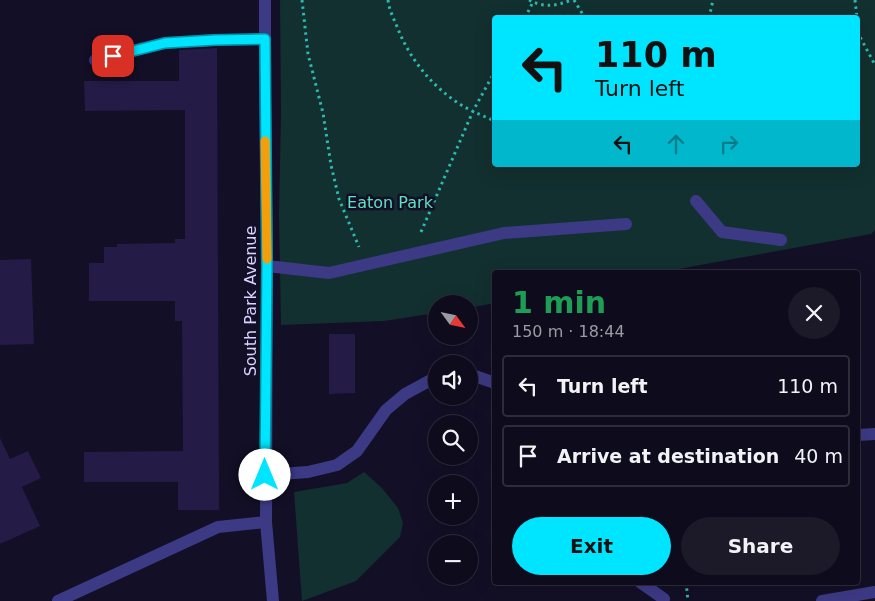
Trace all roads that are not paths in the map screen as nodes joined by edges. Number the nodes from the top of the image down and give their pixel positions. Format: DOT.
graph roads {
  1 [pos="265,0"];
  2 [pos="265,39"];
  3 [pos="95,60"];
  4 [pos="696,201"];
  5 [pos="626,224"];
  6 [pos="781,240"];
  7 [pos="267,266"];
  8 [pos="478,377"];
  9 [pos="428,381"];
  10 [pos="492,382"];
  11 [pos="875,434"];
  12 [pos="860,436"];
  13 [pos="265,475"];
  14 [pos="266,522"];
  15 [pos="644,585"];
  16 [pos="875,592"];
  17 [pos="664,599"];
  18 [pos="58,601"];
  19 [pos="273,601"];
  20 [pos="822,601"];
  1 -- 2 [label="street, South Park Avenue"];
  2 -- 3 [label="street"];
  2 -- 7 [label="street, South Park Avenue"];
  4 -- 6 [label="street"];
  5 -- 7 [label="street"];
  7 -- 13 [label="street, South Park Avenue"];
  8 -- 10 [label="street"];
  9 -- 13 [label="street"];
  11 -- 12 [label="street"];
  13 -- 14 [label="street, South Park Avenue"];
  14 -- 18 [label="street"];
  14 -- 19 [label="street, South Park Avenue"];
  15 -- 17 [label="street"];
  16 -- 20 [label="street"];
}
